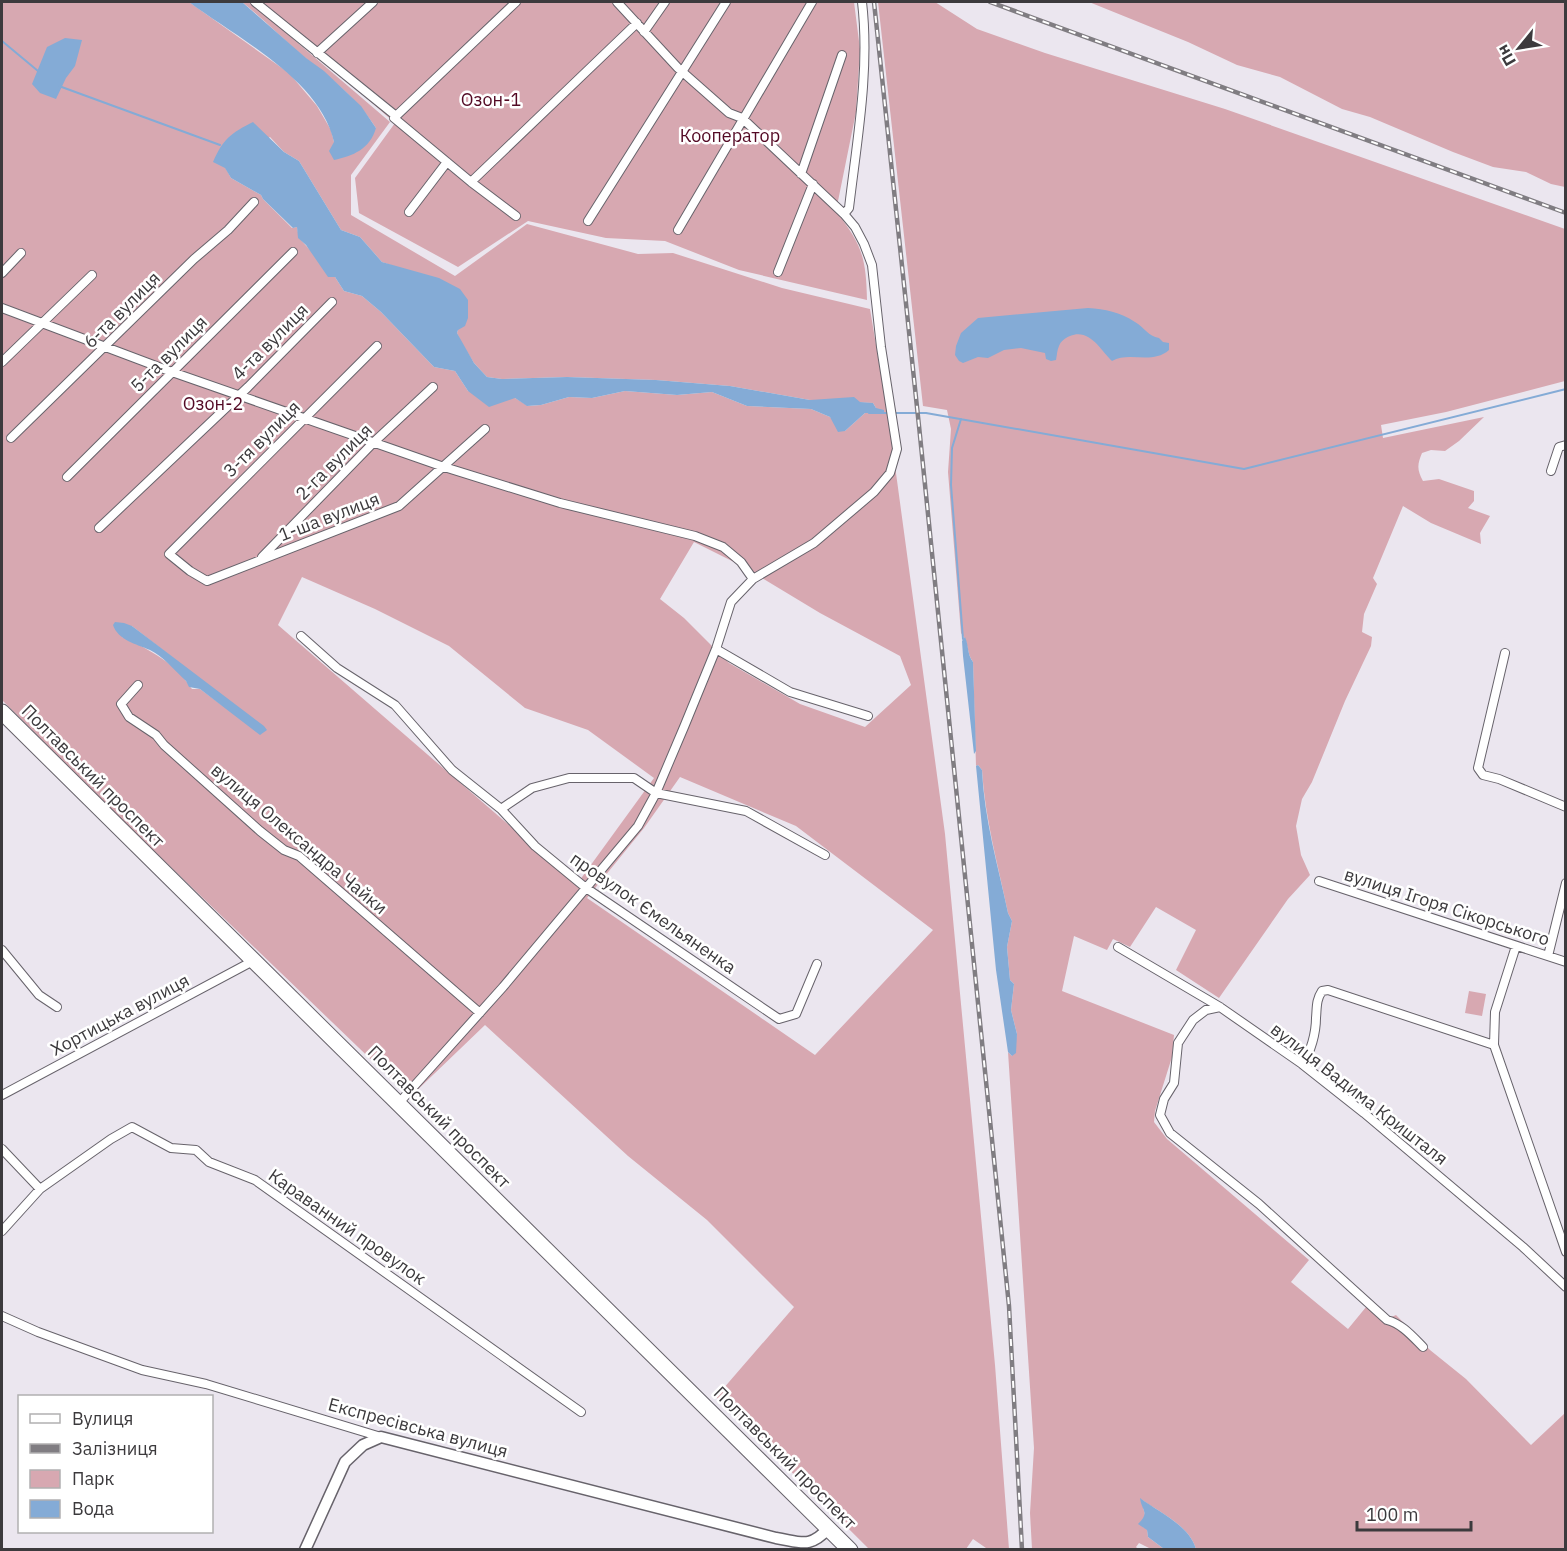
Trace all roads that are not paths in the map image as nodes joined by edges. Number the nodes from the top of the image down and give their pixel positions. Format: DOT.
graph roads {
  1 [pos="255,2"];
  2 [pos="373,2"];
  3 [pos="516,2"];
  4 [pos="617,2"];
  5 [pos="665,2"];
  6 [pos="726,2"];
  7 [pos="812,2"];
  8 [pos="862,2"];
  9 [pos="637,23"];
  10 [pos="644,32"];
  11 [pos="317,53"];
  12 [pos="842,55"];
  13 [pos="683,72"];
  14 [pos="396,116"];
  15 [pos="742,118"];
  16 [pos="447,162"];
  17 [pos="801,174"];
  18 [pos="471,182"];
  19 [pos="813,184"];
  20 [pos="254,202"];
  21 [pos="409,212"];
  22 [pos="844,214"];
  23 [pos="516,216"];
  24 [pos="588,221"];
  25 [pos="678,230"];
  26 [pos="293,252"];
  27 [pos="21,253"];
  28 [pos="778,272"];
  29 [pos="2,273"];
  30 [pos="92,275"];
  31 [pos="332,302"];
  32 [pos="2,308"];
  33 [pos="43,323"];
  34 [pos="106,346"];
  35 [pos="377,346"];
  36 [pos="2,362"];
  37 [pos="172,372"];
  38 [pos="433,387"];
  39 [pos="239,394"];
  40 [pos="305,417"];
  41 [pos="485,429"];
  42 [pos="10,438"];
  43 [pos="374,442"];
  44 [pos="1566,445"];
  45 [pos="441,466"];
  46 [pos="1551,471"];
  47 [pos="67,477"];
  48 [pos="99,528"];
  49 [pos="169,554"];
  50 [pos="259,560"];
  51 [pos="753,579"];
  52 [pos="301,636"];
  53 [pos="716,649"];
  54 [pos="1505,652"];
  55 [pos="138,685"];
  56 [pos="2,712"];
  57 [pos="868,716"];
  58 [pos="656,793"];
  59 [pos="1566,807"];
  60 [pos="501,809"];
  61 [pos="825,855"];
  62 [pos="1319,881"];
  63 [pos="1566,883"];
  64 [pos="586,888"];
  65 [pos="1516,946"];
  66 [pos="1118,947"];
  67 [pos="2,950"];
  68 [pos="1548,956"];
  69 [pos="253,961"];
  70 [pos="1566,962"];
  71 [pos="817,964"];
  72 [pos="57,1007"];
  73 [pos="1220,1007"];
  74 [pos="480,1013"];
  75 [pos="1494,1045"];
  76 [pos="1302,1064"];
  77 [pos="2,1095"];
  78 [pos="398,1104"];
  79 [pos="2,1149"];
  80 [pos="40,1189"];
  81 [pos="2,1231"];
  82 [pos="1566,1252"];
  83 [pos="1566,1287"];
  84 [pos="2,1316"];
  85 [pos="1423,1347"];
  86 [pos="581,1412"];
  87 [pos="381,1437"];
  88 [pos="829,1528"];
  89 [pos="305,1550"];
  90 [pos="850,1550"];
  1 -- 11 [label="street"];
  2 -- 11 [label="street"];
  3 -- 14 [label="street"];
  4 -- 9 [label="street"];
  5 -- 10 [label="street"];
  6 -- 13 [label="street"];
  7 -- 15 [label="street"];
  8 -- 22 [label="street"];
  9 -- 10 [label="street"];
  9 -- 18 [label="street"];
  10 -- 13 [label="street"];
  11 -- 14 [label="street"];
  12 -- 17 [label="street"];
  13 -- 15 [label="street"];
  13 -- 24 [label="street"];
  14 -- 16 [label="street"];
  15 -- 17 [label="street"];
  15 -- 25 [label="street"];
  16 -- 18 [label="street"];
  16 -- 21 [label="street"];
  17 -- 19 [label="street"];
  18 -- 23 [label="street"];
  19 -- 22 [label="street"];
  19 -- 28 [label="street"];
  20 -- 34 [label="street, 6-та вулиця"];
  22 -- 51 [label="street"];
  26 -- 37 [label="street, 5-та вулиця"];
  27 -- 29 [label="street"];
  30 -- 33 [label="street"];
  31 -- 39 [label="street, 4-та вулиця"];
  32 -- 33 [label="street"];
  33 -- 34 [label="street"];
  33 -- 36 [label="street"];
  34 -- 37 [label="street"];
  34 -- 42 [label="street, 6-та вулиця"];
  35 -- 40 [label="street, 3-тя вулиця"];
  37 -- 39 [label="street"];
  37 -- 47 [label="street, 5-та вулиця"];
  38 -- 43 [label="street, 2-га вулиця"];
  39 -- 40 [label="street"];
  39 -- 48 [label="street, 4-та вулиця"];
  40 -- 43 [label="street"];
  40 -- 49 [label="street, 3-тя вулиця"];
  41 -- 45 [label="street, 1-ша вулиця"];
  43 -- 45 [label="street"];
  43 -- 50 [label="street, 2-га вулиця"];
  44 -- 46 [label="street"];
  45 -- 50 [label="street, 1-ша вулиця"];
  45 -- 51 [label="street"];
  49 -- 50 [label="street, 1-ша вулиця"];
  51 -- 53 [label="street"];
  52 -- 60 [label="street, провулок Ємельяненка"];
  53 -- 57 [label="street"];
  53 -- 58 [label="street"];
  54 -- 59 [label="street"];
  55 -- 74 [label="street, вулиця Олександра Чайки"];
  56 -- 69 [label="highway, Полтавський проспект"];
  58 -- 60 [label="street"];
  58 -- 61 [label="street"];
  58 -- 64 [label="street"];
  60 -- 64 [label="street, провулок Ємельяненка"];
  62 -- 65 [label="street, вулиця Ігоря Сікорського"];
  63 -- 68 [label="street"];
  64 -- 71 [label="street, провулок Ємельяненка"];
  64 -- 74 [label="street"];
  65 -- 68 [label="street, вулиця Ігоря Сікорського"];
  65 -- 75 [label="street"];
  66 -- 73 [label="street, вулиця Вадима Кришталя"];
  67 -- 72 [label="street"];
  68 -- 70 [label="street, вулиця Ігоря Сікорського"];
  69 -- 77 [label="street, Хортицька вулиця"];
  69 -- 78 [label="highway, Полтавський проспект"];
  73 -- 76 [label="street, вулиця Вадима Кришталя"];
  73 -- 85 [label="street"];
  74 -- 78 [label="street"];
  75 -- 76 [label="street"];
  75 -- 82 [label="street"];
  76 -- 83 [label="street, вулиця Вадима Кришталя"];
  78 -- 88 [label="highway, Полтавський проспект"];
  79 -- 80 [label="street"];
  80 -- 81 [label="street, Караванний провулок"];
  80 -- 86 [label="street, Караванний провулок"];
  84 -- 87 [label="street, Експресівська вулиця"];
  87 -- 88 [label="street, Експресівська вулиця"];
  87 -- 89 [label="street"];
  88 -- 90 [label="highway, Полтавський проспект"];
}
